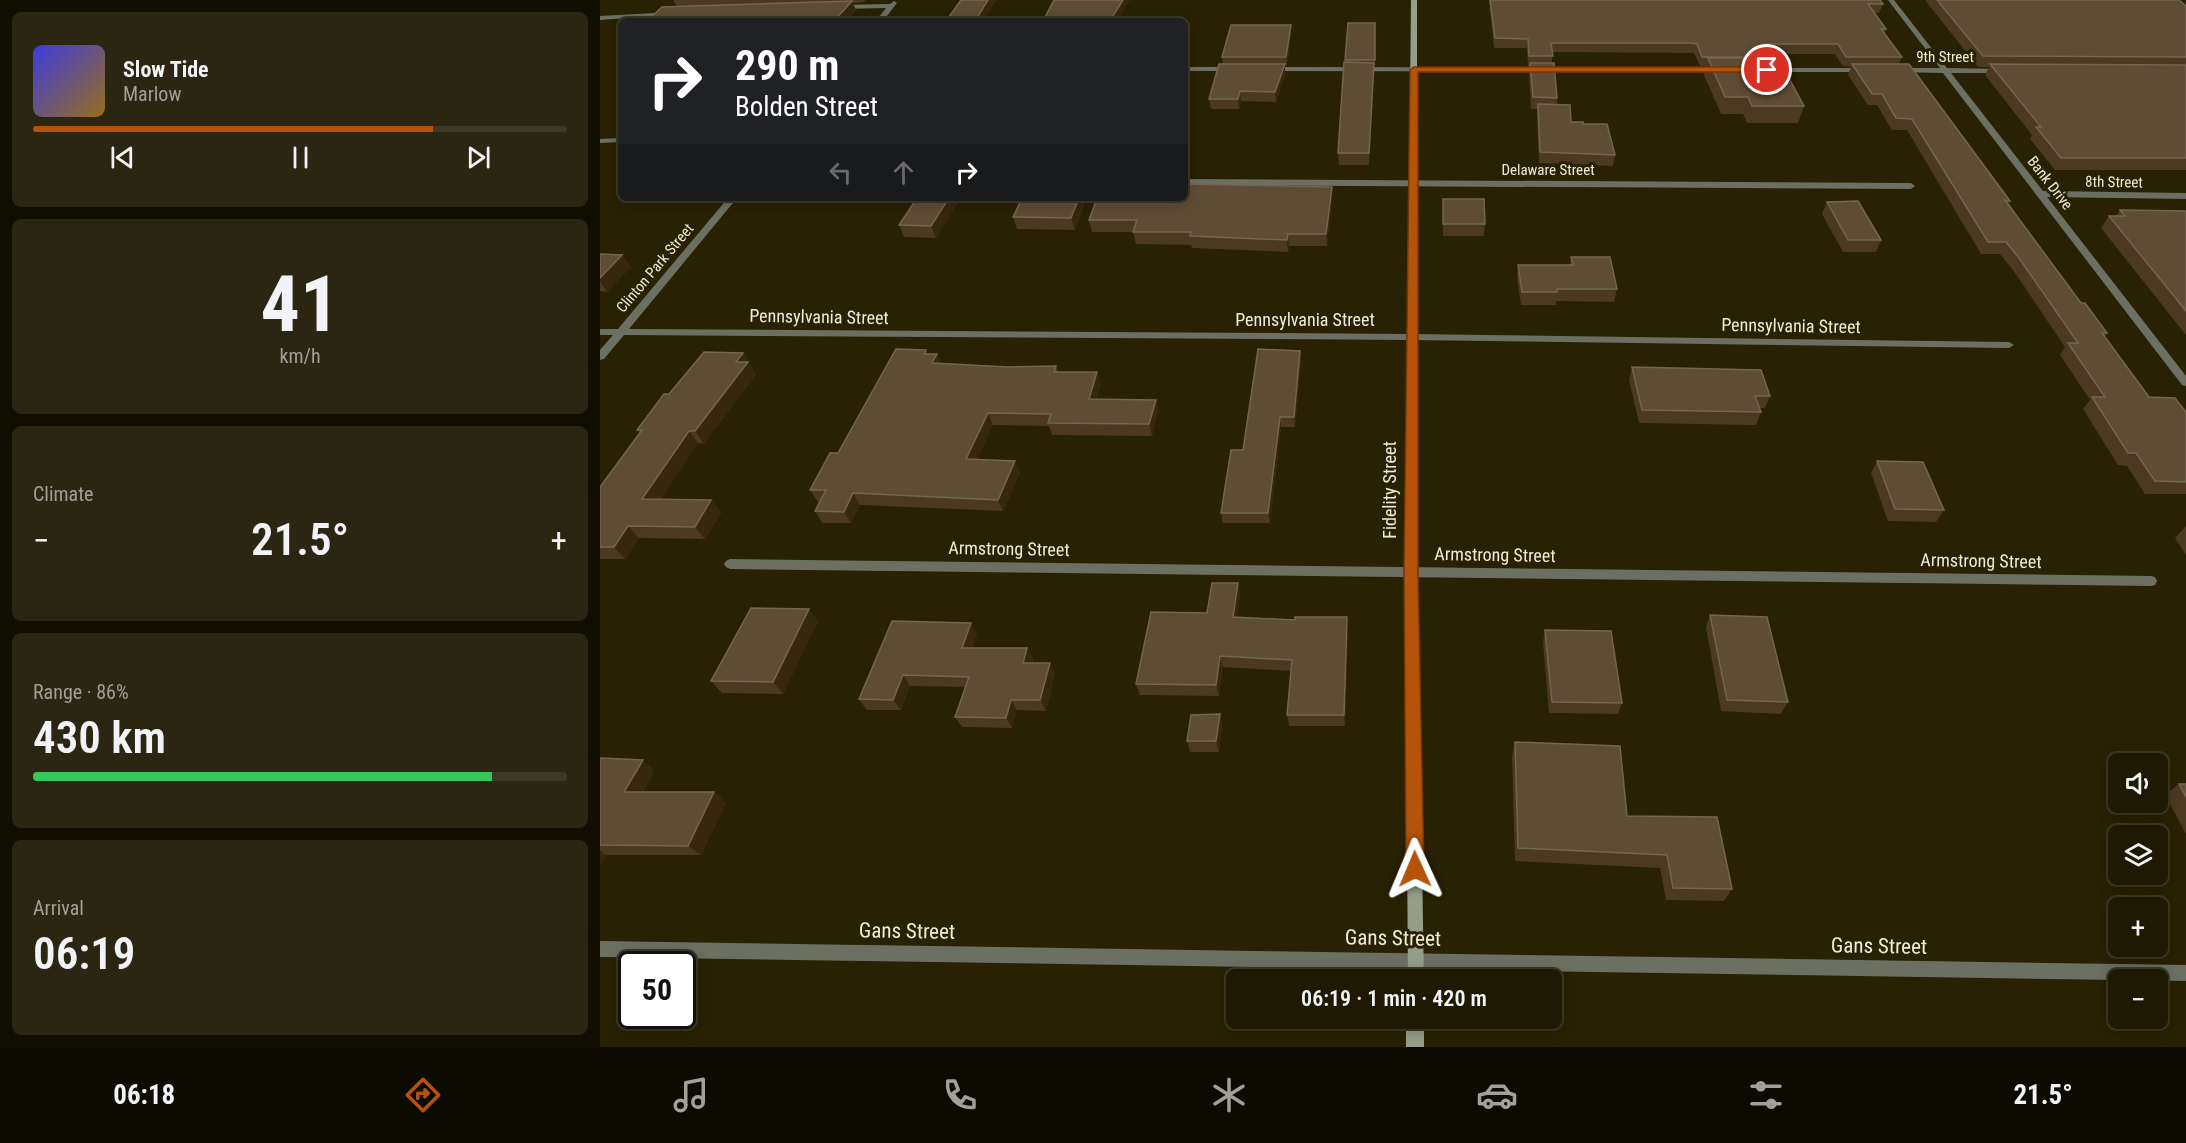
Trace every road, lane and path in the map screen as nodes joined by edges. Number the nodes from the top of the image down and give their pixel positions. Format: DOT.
graph roads {
  1 [pos="1414,0"];
  2 [pos="1892,0"];
  3 [pos="894,3"];
  4 [pos="834,7"];
  5 [pos="677,12"];
  6 [pos="600,18"];
  7 [pos="882,18"];
  8 [pos="1188,69"];
  9 [pos="1245,69"];
  10 [pos="1257,69"];
  11 [pos="1414,70"];
  12 [pos="1732,70"];
  13 [pos="1755,70"];
  14 [pos="1876,70"];
  15 [pos="1886,70"];
  16 [pos="1945,70"];
  17 [pos="2014,71"];
  18 [pos="618,140"];
  19 [pos="600,141"];
  20 [pos="1188,182"];
  21 [pos="1414,183"];
  22 [pos="1911,186"];
  23 [pos="2042,195"];
  24 [pos="2186,196"];
  25 [pos="730,201"];
  26 [pos="600,332"];
  27 [pos="621,332"];
  28 [pos="1411,337"];
  29 [pos="2009,345"];
  30 [pos="600,357"];
  31 [pos="2182,374"];
  32 [pos="2186,383"];
  33 [pos="730,564"];
  34 [pos="1411,572"];
  35 [pos="2151,580"];
  36 [pos="600,949"];
  37 [pos="1416,961"];
  38 [pos="1416,969"];
  39 [pos="2186,973"];
  40 [pos="1415,1029"];
  41 [pos="1415,1047"];
  1 -- 11 [label="main road, Fidelity Street"];
  2 -- 16 [label="street, Bank Drive"];
  3 -- 4 [label="street"];
  3 -- 7 [label="street"];
  5 -- 6 [label="street"];
  8 -- 9 [label="street"];
  10 -- 11 [label="street"];
  11 -- 12 [label="street"];
  11 -- 21 [label="main road, Fidelity Street"];
  13 -- 14 [label="street"];
  15 -- 16 [label="street, 9th Street"];
  16 -- 17 [label="street, 9th Street"];
  16 -- 23 [label="street, Bank Drive"];
  18 -- 19 [label="street"];
  20 -- 21 [label="street, Delaware Street"];
  21 -- 22 [label="street, Delaware Street"];
  21 -- 28 [label="main road, Fidelity Street"];
  23 -- 24 [label="street, 8th Street"];
  23 -- 31 [label="street, Bank Drive"];
  25 -- 27 [label="street, Clinton Park Street"];
  26 -- 27 [label="street, Pennsylvania Street"];
  27 -- 28 [label="street, Pennsylvania Street"];
  27 -- 30 [label="street, Clinton Park Street"];
  28 -- 29 [label="street, Pennsylvania Street"];
  28 -- 34 [label="main road, Fidelity Street"];
  31 -- 32 [label="street, Bank Drive"];
  33 -- 34 [label="street, Armstrong Street"];
  34 -- 35 [label="street, Armstrong Street"];
  34 -- 37 [label="main road, Fidelity Street"];
  36 -- 37 [label="street, Gans Street"];
  37 -- 38 [label="main road, Fidelity Street"];
  37 -- 39 [label="street, Gans Street"];
  40 -- 41 [label="main road"];
}
